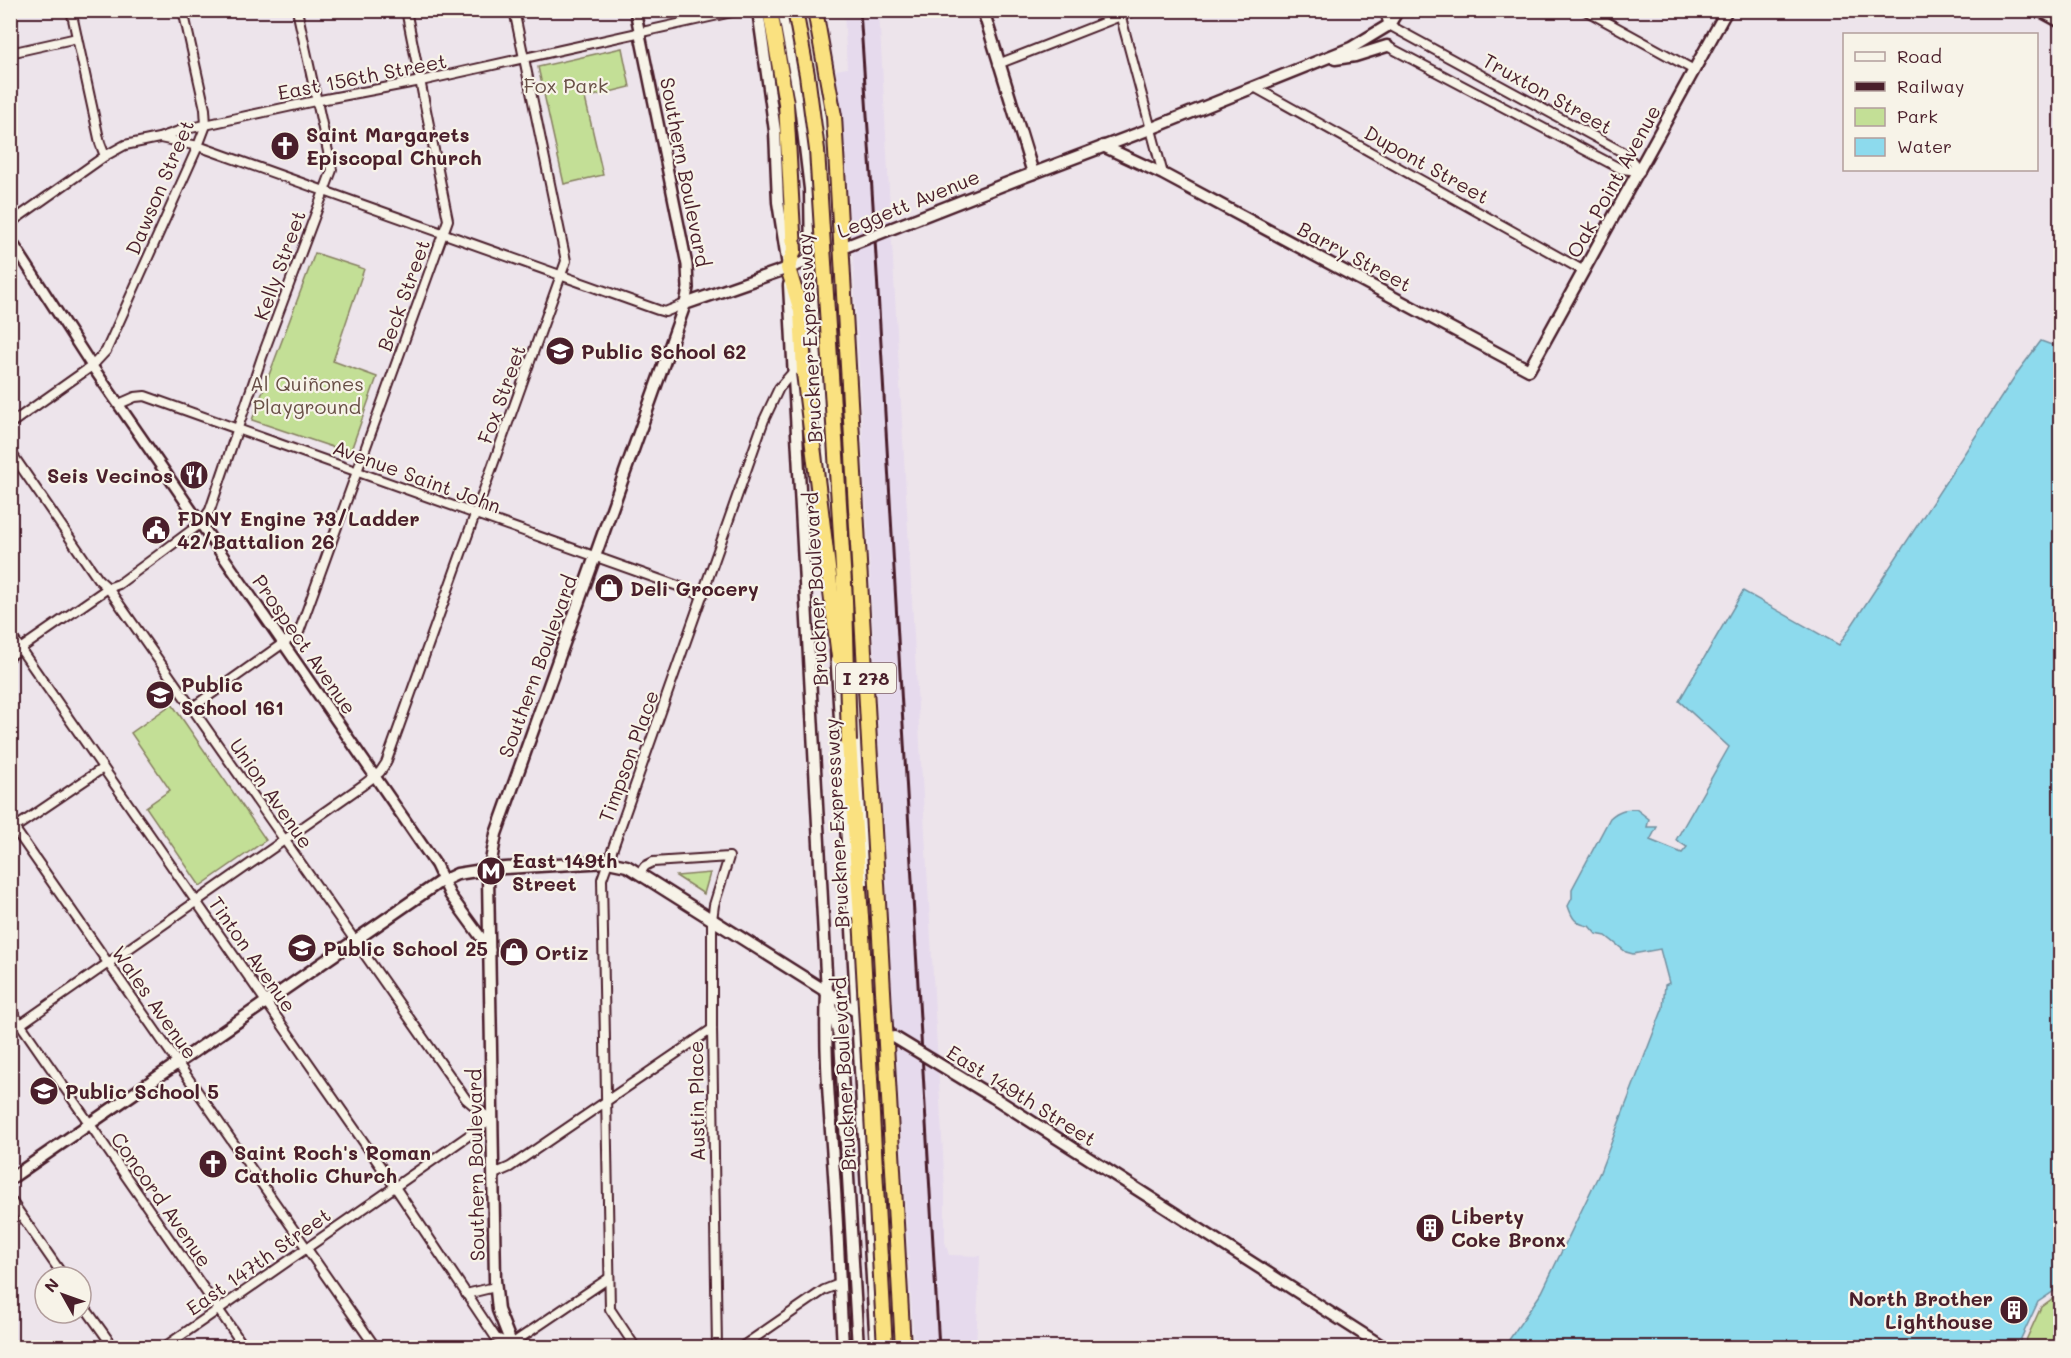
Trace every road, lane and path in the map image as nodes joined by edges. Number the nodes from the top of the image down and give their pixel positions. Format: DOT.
graph roads {
  1 [pos="71,10"];
  2 [pos="183,10"];
  3 [pos="297,10"];
  4 [pos="406,10"];
  5 [pos="514,10"];
  6 [pos="635,10"];
  7 [pos="741,10"];
  8 [pos="758,10"];
  9 [pos="770,10"];
  10 [pos="783,10"];
  11 [pos="795,10"];
  12 [pos="805,10"];
  13 [pos="815,10"];
  14 [pos="983,10"];
  15 [pos="1136,10"];
  16 [pos="1384,10"];
  17 [pos="1398,10"];
  18 [pos="1585,10"];
  19 [pos="1727,10"];
  20 [pos="2038,10"];
  21 [pos="1120,14"];
  22 [pos="2061,22"];
  23 [pos="1389,25"];
  24 [pos="640,33"];
  25 [pos="77,38"];
  26 [pos="1387,46"];
  27 [pos="10,53"];
  28 [pos="524,58"];
  29 [pos="1323,60"];
  30 [pos="998,64"];
  31 [pos="1694,70"];
  32 [pos="421,81"];
  33 [pos="1254,87"];
  34 [pos="315,101"];
  35 [pos="206,125"];
  36 [pos="1150,129"];
  37 [pos="159,138"];
  38 [pos="198,146"];
  39 [pos="1103,146"];
  40 [pos="105,156"];
  41 [pos="1640,171"];
  42 [pos="1033,173"];
  43 [pos="1163,174"];
  44 [pos="324,190"];
  45 [pos="10,223"];
  46 [pos="443,233"];
  47 [pos="10,238"];
  48 [pos="833,252"];
  49 [pos="811,260"];
  50 [pos="788,268"];
  51 [pos="1584,271"];
  52 [pos="562,275"];
  53 [pos="685,304"];
  54 [pos="92,366"];
  55 [pos="1529,369"];
  56 [pos="799,371"];
  57 [pos="119,404"];
  58 [pos="10,424"];
  59 [pos="238,429"];
  60 [pos="10,451"];
  61 [pos="357,472"];
  62 [pos="476,514"];
  63 [pos="200,524"];
  64 [pos="595,556"];
  65 [pos="108,588"];
  66 [pos="703,595"];
  67 [pos="10,633"];
  68 [pos="283,644"];
  69 [pos="21,648"];
  70 [pos="10,656"];
  71 [pos="193,707"];
  72 [pos="849,742"];
  73 [pos="103,768"];
  74 [pos="375,776"];
  75 [pos="12,827"];
  76 [pos="285,840"];
  77 [pos="608,862"];
  78 [pos="489,869"];
  79 [pos="639,874"];
  80 [pos="443,879"];
  81 [pos="196,901"];
  82 [pos="712,920"];
  83 [pos="354,941"];
  84 [pos="490,950"];
  85 [pos="108,963"];
  86 [pos="827,992"];
  87 [pos="266,1003"];
  88 [pos="10,1010"];
  89 [pos="858,1012"];
  90 [pos="873,1022"];
  91 [pos="21,1024"];
  92 [pos="712,1029"];
  93 [pos="178,1064"];
  94 [pos="606,1102"];
  95 [pos="491,1120"];
  96 [pos="90,1124"];
  97 [pos="494,1174"];
  98 [pos="10,1179"];
  99 [pos="395,1187"];
  100 [pos="10,1199"];
  101 [pos="308,1248"];
  102 [pos="56,1265"];
  103 [pos="609,1278"];
  104 [pos="839,1284"];
  105 [pos="495,1287"];
  106 [pos="466,1294"];
  107 [pos="218,1309"];
  108 [pos="892,1317"];
  109 [pos="93,1318"];
  110 [pos="510,1346"];
  111 [pos="114,1347"];
  112 [pos="163,1347"];
  113 [pos="245,1347"];
  114 [pos="376,1347"];
  115 [pos="636,1347"];
  116 [pos="717,1347"];
  117 [pos="740,1347"];
  118 [pos="843,1347"];
  119 [pos="858,1347"];
  120 [pos="876,1347"];
  121 [pos="885,1347"];
  122 [pos="894,1347"];
  123 [pos="903,1347"];
  124 [pos="1385,1347"];
  1 -- 25 [label="street"];
  2 -- 35 [label="street, Dawson Street"];
  3 -- 34 [label="street, Kelly Street"];
  4 -- 32 [label="street, Beck Street"];
  5 -- 28 [label="street, Fox Street"];
  6 -- 24 [label="street, Southern Boulevard"];
  7 -- 24 [label="street, East 156th Street"];
  8 -- 50 [label="main road"];
  9 -- 50 [label="highway"];
  10 -- 49 [label="main road, Bruckner Boulevard"];
  11 -- 72 [label="highway, Bruckner Expressway / I 278, bridge"];
  12 -- 48 [label="main road, Bruckner Boulevard"];
  13 -- 123 [label="highway, Bruckner Expressway / I 278, bridge"];
  14 -- 30 [label="main road"];
  15 -- 21 [label="street"];
  16 -- 23 [label="street"];
  17 -- 23 [label="main road"];
  18 -- 31 [label="street"];
  19 -- 31 [label="main road, Oak Point Avenue"];
  20 -- 22 [label="street"];
  21 -- 30 [label="street"];
  21 -- 36 [label="street"];
  23 -- 29 [label="main road, Leggett Avenue"];
  23 -- 41 [label="street, Truxton Street"];
  24 -- 28 [label="street, East 156th Street"];
  24 -- 53 [label="street, Southern Boulevard"];
  25 -- 27 [label="street"];
  25 -- 40 [label="street"];
  26 -- 29 [label="main road"];
  26 -- 41 [label="street, Truxton Street"];
  28 -- 32 [label="street, East 156th Street"];
  28 -- 52 [label="street, Fox Street"];
  29 -- 33 [label="main road, Leggett Avenue"];
  30 -- 42 [label="main road"];
  31 -- 41 [label="main road, Oak Point Avenue"];
  32 -- 34 [label="street, East 156th Street"];
  32 -- 46 [label="street, Beck Street"];
  33 -- 36 [label="main road, Leggett Avenue"];
  33 -- 51 [label="street, Dupont Street"];
  34 -- 35 [label="street, East 156th Street"];
  34 -- 44 [label="street, Kelly Street"];
  35 -- 37 [label="street, East 156th Street"];
  35 -- 38 [label="street, Dawson Street"];
  36 -- 39 [label="main road, Leggett Avenue"];
  36 -- 43 [label="street"];
  37 -- 38 [label="street, Leggett Avenue"];
  37 -- 40 [label="street, East 156th Street"];
  38 -- 44 [label="street, Leggett Avenue"];
  38 -- 54 [label="street, Dawson Street"];
  39 -- 42 [label="main road, Leggett Avenue"];
  39 -- 43 [label="main road, Barry Street"];
  40 -- 45 [label="street, East 156th Street"];
  41 -- 51 [label="main road, Oak Point Avenue"];
  42 -- 48 [label="main road, Leggett Avenue, bridge"];
  43 -- 55 [label="main road, Barry Street"];
  44 -- 46 [label="street, Leggett Avenue"];
  44 -- 59 [label="street, Kelly Street"];
  46 -- 52 [label="street, Leggett Avenue"];
  46 -- 61 [label="street, Beck Street"];
  47 -- 54 [label="street, Prospect Avenue"];
  48 -- 49 [label="main road, Leggett Avenue"];
  48 -- 90 [label="main road, Bruckner Boulevard"];
  49 -- 50 [label="main road, Leggett Avenue"];
  49 -- 89 [label="main road, Bruckner Boulevard"];
  50 -- 53 [label="main road, Leggett Avenue"];
  50 -- 56 [label="highway"];
  51 -- 55 [label="main road, Oak Point Avenue"];
  52 -- 53 [label="street, Leggett Avenue"];
  52 -- 62 [label="street, Fox Street"];
  53 -- 64 [label="main road, Southern Boulevard"];
  54 -- 57 [label="street, Prospect Avenue"];
  54 -- 58 [label="street, Dawson Street"];
  56 -- 66 [label="street, Timpson Place"];
  56 -- 72 [label="highway, bridge"];
  56 -- 86 [label="main road, Bruckner Boulevard"];
  57 -- 59 [label="street, Avenue Saint John"];
  57 -- 63 [label="street, Prospect Avenue"];
  59 -- 61 [label="street, Avenue Saint John"];
  59 -- 63 [label="street, Kelly Street"];
  60 -- 65 [label="street, Union Avenue"];
  61 -- 62 [label="street, Avenue Saint John"];
  61 -- 68 [label="street, Beck Street"];
  62 -- 64 [label="street, Avenue Saint John"];
  62 -- 74 [label="street, Fox Street"];
  63 -- 65 [label="street"];
  63 -- 68 [label="street, Prospect Avenue"];
  64 -- 66 [label="street, Avenue Saint John"];
  64 -- 78 [label="main road, Southern Boulevard"];
  65 -- 69 [label="street"];
  65 -- 71 [label="street, Union Avenue"];
  66 -- 77 [label="street, Timpson Place"];
  67 -- 69 [label="street, Tinton Avenue"];
  68 -- 71 [label="street, Beck Street"];
  68 -- 74 [label="street, Prospect Avenue"];
  69 -- 70 [label="street"];
  69 -- 73 [label="street, Tinton Avenue"];
  71 -- 76 [label="street, Union Avenue"];
  72 -- 121 [label="highway, Bruckner Expressway / I 278, bridge"];
  73 -- 75 [label="street"];
  73 -- 81 [label="street, Tinton Avenue"];
  74 -- 76 [label="street"];
  74 -- 80 [label="street, Prospect Avenue"];
  75 -- 85 [label="street, Wales Avenue"];
  76 -- 81 [label="street"];
  76 -- 83 [label="street, Union Avenue"];
  77 -- 78 [label="main road, East 149th Street"];
  77 -- 79 [label="main road, East 149th Street"];
  77 -- 94 [label="street, Timpson Place"];
  78 -- 80 [label="main road, East 149th Street"];
  78 -- 84 [label="main road, Southern Boulevard"];
  79 -- 82 [label="main road, East 149th Street"];
  79 -- 82 [label="street, Austin Place"];
  80 -- 83 [label="main road, East 149th Street"];
  80 -- 84 [label="street, Prospect Avenue"];
  81 -- 85 [label="street"];
  81 -- 87 [label="street, Tinton Avenue"];
  82 -- 86 [label="main road, East 149th Street"];
  82 -- 92 [label="street, Austin Place"];
  83 -- 87 [label="main road, East 149th Street"];
  83 -- 95 [label="street, Union Avenue"];
  84 -- 95 [label="main road, Southern Boulevard"];
  85 -- 91 [label="street"];
  85 -- 93 [label="street, Wales Avenue"];
  86 -- 89 [label="main road, East 149th Street"];
  86 -- 104 [label="main road, Bruckner Boulevard"];
  86 -- 119 [label="main road, Bruckner Boulevard"];
  87 -- 93 [label="main road, East 149th Street"];
  87 -- 99 [label="street, Tinton Avenue"];
  88 -- 91 [label="street, Concord Avenue"];
  89 -- 90 [label="main road, East 149th Street"];
  89 -- 120 [label="main road, Bruckner Boulevard"];
  90 -- 108 [label="main road, Bruckner Boulevard"];
  90 -- 124 [label="main road, East 149th Street, bridge"];
  91 -- 96 [label="street, Concord Avenue"];
  92 -- 94 [label="street"];
  92 -- 116 [label="street, Austin Place"];
  93 -- 96 [label="main road, East 149th Street"];
  93 -- 101 [label="street, Wales Avenue"];
  94 -- 97 [label="street"];
  94 -- 103 [label="street, Timpson Place"];
  95 -- 97 [label="main road, Southern Boulevard"];
  95 -- 99 [label="street, East 147th Street"];
  96 -- 98 [label="main road, East 149th Street"];
  96 -- 107 [label="street, Concord Avenue"];
  97 -- 105 [label="main road, Southern Boulevard"];
  99 -- 101 [label="street, East 147th Street"];
  99 -- 106 [label="street, Tinton Avenue"];
  100 -- 102 [label="street"];
  101 -- 107 [label="street, East 147th Street"];
  101 -- 114 [label="street, Wales Avenue"];
  103 -- 110 [label="street"];
  103 -- 115 [label="street, Timpson Place"];
  104 -- 117 [label="street"];
  104 -- 118 [label="main road, Bruckner Boulevard"];
  105 -- 106 [label="street"];
  105 -- 110 [label="main road, Southern Boulevard"];
  106 -- 110 [label="street, Tinton Avenue"];
  107 -- 112 [label="street, East 147th Street"];
  107 -- 113 [label="street, Concord Avenue"];
  108 -- 121 [label="main road"];
  108 -- 122 [label="main road, Bruckner Boulevard"];
  109 -- 111 [label="street"];
}
